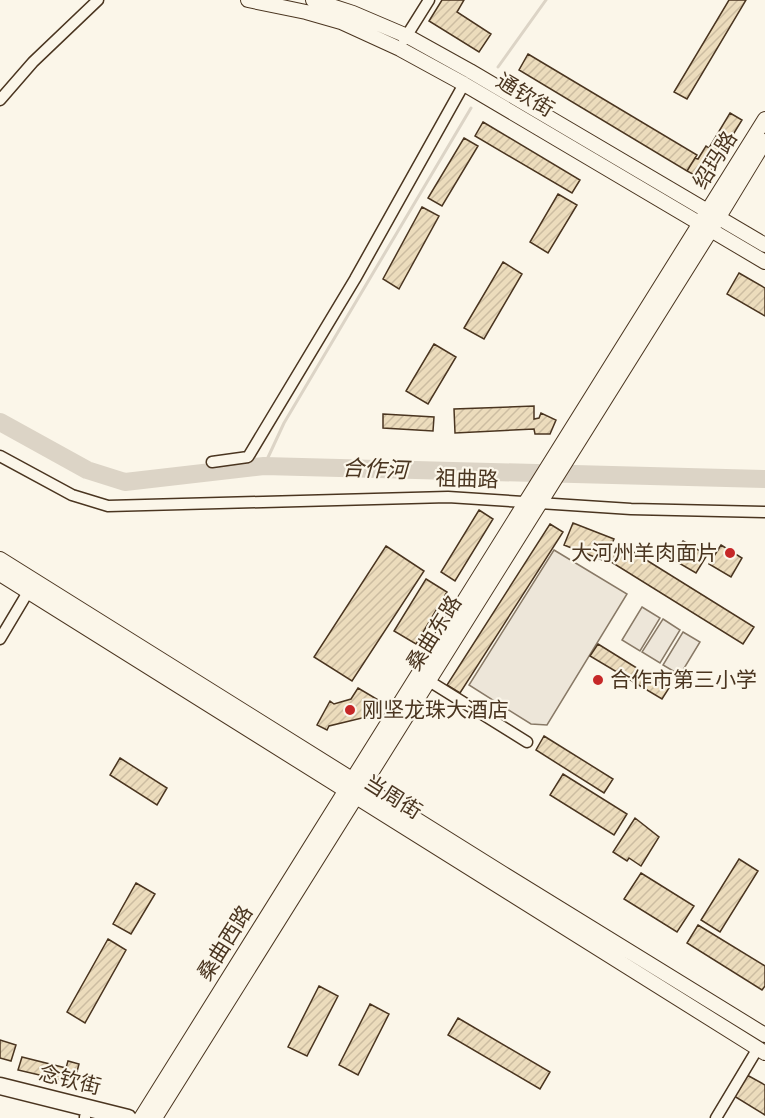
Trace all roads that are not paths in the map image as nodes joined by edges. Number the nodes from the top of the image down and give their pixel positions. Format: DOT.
graph roads {
  1 [pos="98,0"];
  2 [pos="248,0"];
  3 [pos="313,0"];
  4 [pos="429,0"];
  5 [pos="403,42"];
  6 [pos="464,84"];
  7 [pos="0,100"];
  8 [pos="765,119"];
  9 [pos="765,141"];
  10 [pos="710,221"];
  11 [pos="765,245"];
  12 [pos="765,262"];
  13 [pos="0,456"];
  14 [pos="212,462"];
  15 [pos="538,496"];
  16 [pos="765,512"];
  17 [pos="0,559"];
  18 [pos="0,574"];
  19 [pos="28,592"];
  20 [pos="0,639"];
  21 [pos="429,681"];
  22 [pos="527,741"];
  23 [pos="354,788"];
  24 [pos="765,1035"];
  25 [pos="761,1051"];
  26 [pos="0,1086"];
  27 [pos="0,1097"];
  28 [pos="87,1118"];
  29 [pos="128,1118"];
  30 [pos="141,1118"];
  31 [pos="155,1118"];
  32 [pos="716,1118"];
  1 -- 7 [label="street"];
  2 -- 5 [label="main road, 通钦街"];
  3 -- 5 [label="main road"];
  4 -- 5 [label="street"];
  5 -- 6 [label="main road, 通钦街"];
  5 -- 10 [label="main road"];
  6 -- 10 [label="main road, 通钦街"];
  6 -- 14 [label="street"];
  8 -- 10 [label="main road, 绍玛路"];
  9 -- 10 [label="main road, 绍玛路"];
  10 -- 11 [label="main road"];
  10 -- 12 [label="main road, 通钦街"];
  10 -- 15 [label="main road"];
  13 -- 15 [label="street, 祖曲路"];
  15 -- 16 [label="street, 祖曲路"];
  15 -- 21 [label="main road, 桑曲东路"];
  15 -- 23 [label="main road, 桑曲东路"];
  17 -- 23 [label="main road, 当周街"];
  18 -- 19 [label="main road, 当周街"];
  19 -- 20 [label="street"];
  19 -- 23 [label="main road, 当周街"];
  21 -- 22 [label="street"];
  21 -- 23 [label="main road, 桑曲东路"];
  23 -- 24 [label="main road, 当周街"];
  23 -- 25 [label="main road, 当周街"];
  23 -- 30 [label="main road, 桑曲西路"];
  23 -- 31 [label="main road, 桑曲西路"];
  25 -- 32 [label="street"];
  26 -- 29 [label="highway, 念钦街"];
  27 -- 28 [label="highway, 念钦街"];
}
